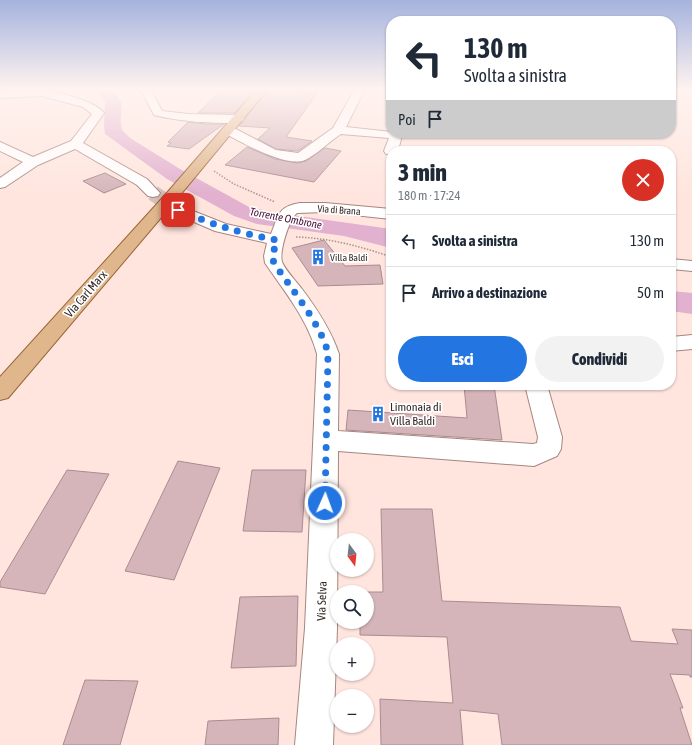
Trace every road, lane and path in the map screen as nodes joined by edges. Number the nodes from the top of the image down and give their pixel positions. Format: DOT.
graph roads {
  1 [pos="91,124"];
  2 [pos="234,124"];
  3 [pos="341,124"];
  4 [pos="228,130"];
  5 [pos="338,130"];
  6 [pos="386,134"];
  7 [pos="76,144"];
  8 [pos="0,146"];
  9 [pos="33,162"];
  10 [pos="200,163"];
  11 [pos="0,184"];
  12 [pos="168,200"];
  13 [pos="386,214"];
  14 [pos="281,229"];
  15 [pos="386,255"];
  16 [pos="676,264"];
  17 [pos="692,266"];
  18 [pos="692,342"];
  19 [pos="676,344"];
  20 [pos="537,390"];
  21 [pos="0,392"];
  22 [pos="327,440"];
  23 [pos="314,745"];
  1 -- 7 [label="street"];
  2 -- 4 [label="main road, Via Carl Marx"];
  3 -- 5 [label="street"];
  4 -- 5 [label="street"];
  4 -- 10 [label="main road, Via Carl Marx"];
  5 -- 6 [label="street"];
  7 -- 9 [label="street"];
  7 -- 12 [label="street"];
  8 -- 9 [label="street"];
  9 -- 11 [label="street"];
  10 -- 12 [label="main road, Via Carl Marx"];
  10 -- 14 [label="path"];
  12 -- 14 [label="street"];
  12 -- 21 [label="main road, Via Carl Marx"];
  13 -- 14 [label="street, Via di Brana"];
  14 -- 15 [label="path"];
  14 -- 22 [label="street, Via Selva"];
  16 -- 17 [label="street"];
  18 -- 19 [label="street"];
  20 -- 22 [label="street"];
  22 -- 23 [label="street, Via Selva"];
}
